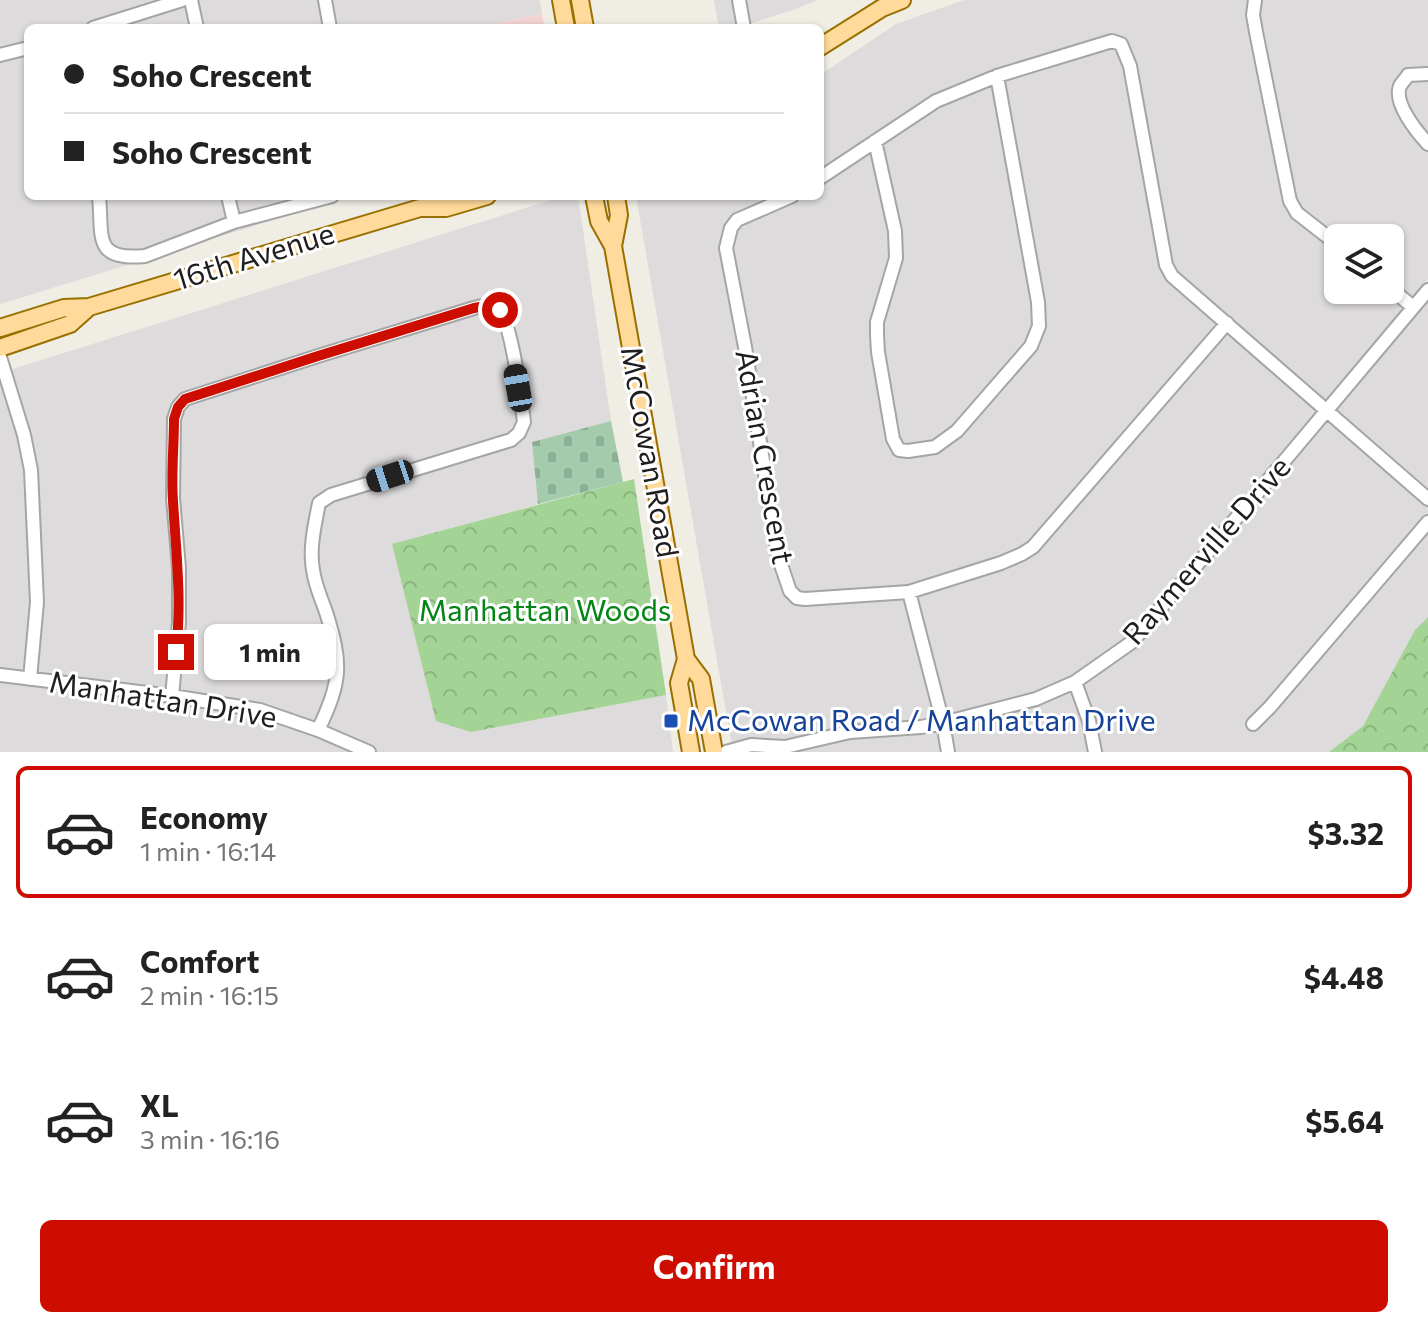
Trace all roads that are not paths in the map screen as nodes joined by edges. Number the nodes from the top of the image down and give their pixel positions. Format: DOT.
graph roads {
  1 [pos="182,0"];
  2 [pos="191,0"];
  3 [pos="325,0"];
  4 [pos="561,0"];
  5 [pos="580,0"];
  6 [pos="739,0"];
  7 [pos="902,0"];
  8 [pos="1255,0"];
  9 [pos="106,24"];
  10 [pos="196,24"];
  11 [pos="329,24"];
  12 [pos="565,24"];
  13 [pos="584,24"];
  14 [pos="743,24"];
  15 [pos="824,44"];
  16 [pos="24,49"];
  17 [pos="0,55"];
  18 [pos="1428,74"];
  19 [pos="997,76"];
  20 [pos="875,141"];
  21 [pos="1428,144"];
  22 [pos="824,175"];
  23 [pos="99,200"];
  24 [pos="229,200"];
  25 [pos="317,200"];
  26 [pos="430,200"];
  27 [pos="473,200"];
  28 [pos="595,200"];
  29 [pos="617,200"];
  30 [pos="783,200"];
  31 [pos="420,208"];
  32 [pos="234,222"];
  33 [pos="1324,234"];
  34 [pos="613,246"];
  35 [pos="1428,290"];
  36 [pos="1404,300"];
  37 [pos="89,307"];
  38 [pos="1413,307"];
  39 [pos="1227,323"];
  40 [pos="0,328"];
  41 [pos="0,348"];
  42 [pos="0,357"];
  43 [pos="1329,410"];
  44 [pos="1428,499"];
  45 [pos="1428,522"];
  46 [pos="909,592"];
  47 [pos="686,659"];
  48 [pos="0,675"];
  49 [pos="30,679"];
  50 [pos="1075,682"];
  51 [pos="172,696"];
  52 [pos="943,723"];
  53 [pos="1253,724"];
  54 [pos="318,730"];
  55 [pos="812,746"];
  56 [pos="781,750"];
  57 [pos="369,752"];
  58 [pos="691,752"];
  59 [pos="714,752"];
  60 [pos="726,752"];
  61 [pos="948,752"];
  62 [pos="1095,752"];
  1 -- 9 [label="street"];
  2 -- 10 [label="street"];
  3 -- 11 [label="street"];
  4 -- 12 [label="main road"];
  5 -- 13 [label="main road"];
  6 -- 14 [label="street"];
  7 -- 15 [label="main road"];
  8 -- 33 [label="street"];
  16 -- 17 [label="street"];
  18 -- 21 [label="street"];
  19 -- 20 [label="street"];
  19 -- 20 [label="street"];
  19 -- 39 [label="street"];
  20 -- 22 [label="street"];
  23 -- 32 [label="street"];
  24 -- 32 [label="street"];
  25 -- 32 [label="street"];
  26 -- 31 [label="main road, 16th Avenue"];
  27 -- 31 [label="main road, 16th Avenue"];
  28 -- 34 [label="main road, McCowan Road"];
  29 -- 34 [label="main road, McCowan Road"];
  30 -- 46 [label="street, Adrian Crescent"];
  31 -- 37 [label="main road, 16th Avenue"];
  34 -- 47 [label="main road, McCowan Road"];
  35 -- 38 [label="street, Raymerville Drive"];
  36 -- 38 [label="street"];
  37 -- 40 [label="main road, 16th Avenue"];
  37 -- 41 [label="main road, 16th Avenue"];
  38 -- 43 [label="street, Raymerville Drive"];
  39 -- 43 [label="street"];
  39 -- 46 [label="street, Adrian Crescent"];
  42 -- 49 [label="street"];
  43 -- 44 [label="street"];
  43 -- 50 [label="street, Raymerville Drive"];
  45 -- 53 [label="street"];
  46 -- 52 [label="street"];
  47 -- 58 [label="main road, McCowan Road"];
  47 -- 59 [label="main road, McCowan Road"];
  48 -- 49 [label="street, Manhattan Drive"];
  49 -- 51 [label="street, Manhattan Drive"];
  50 -- 52 [label="street, Raymerville Drive"];
  50 -- 62 [label="street"];
  51 -- 54 [label="street, Manhattan Drive"];
  51 -- 54 [label="street"];
  52 -- 55 [label="street, Raymerville Drive"];
  52 -- 61 [label="street"];
  54 -- 57 [label="street, Manhattan Drive"];
  55 -- 56 [label="street, Raymerville Drive"];
  56 -- 60 [label="street, Raymerville Drive"];
}
